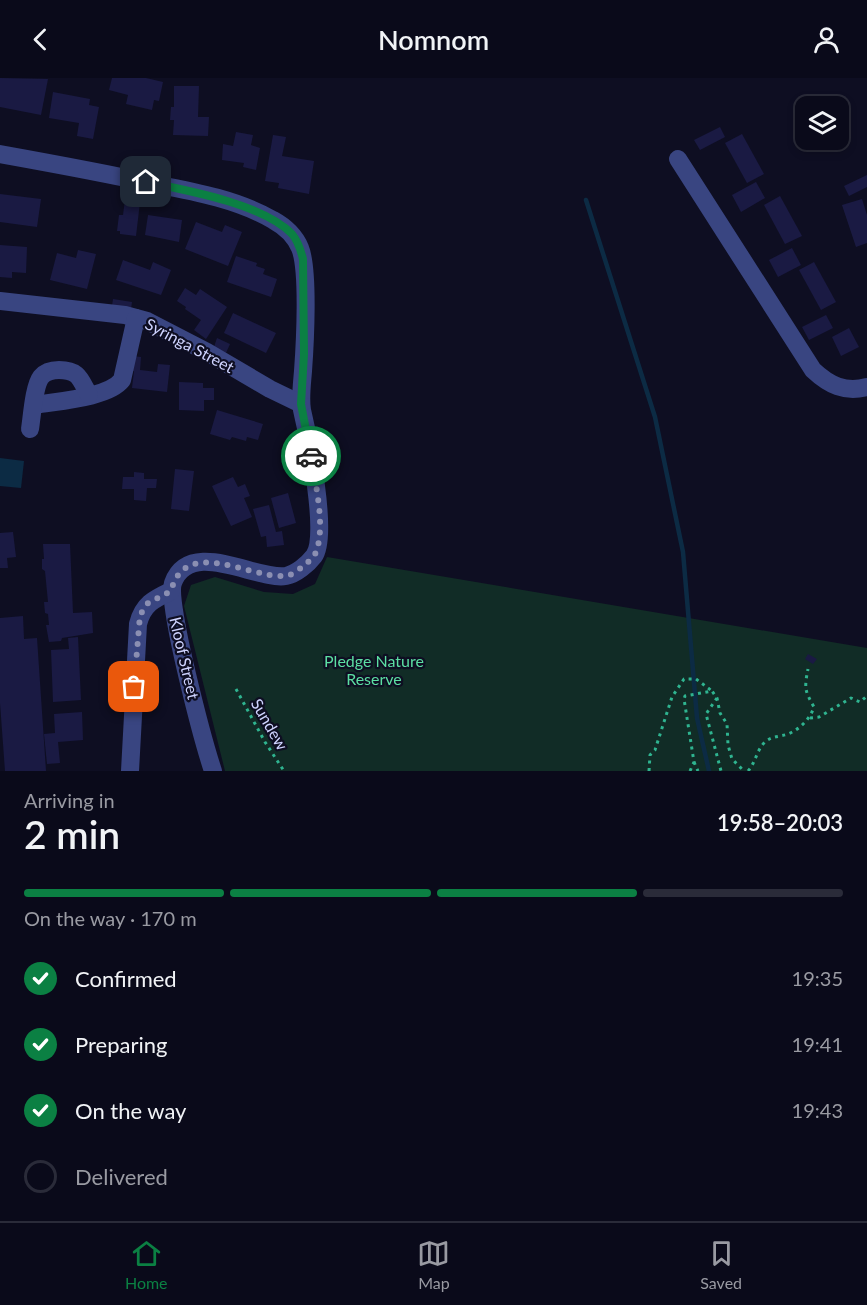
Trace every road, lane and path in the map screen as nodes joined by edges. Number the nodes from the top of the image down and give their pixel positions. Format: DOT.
graph roads {
  1 [pos="0,154"];
  2 [pos="678,159"];
  3 [pos="0,301"];
  4 [pos="136,318"];
  5 [pos="867,387"];
  6 [pos="89,395"];
  7 [pos="301,404"];
  8 [pos="34,405"];
  9 [pos="30,429"];
  10 [pos="171,591"];
  11 [pos="808,669"];
  12 [pos="236,689"];
  13 [pos="712,691"];
  14 [pos="867,696"];
  15 [pos="717,698"];
  16 [pos="810,718"];
  17 [pos="694,762"];
  18 [pos="130,771"];
  19 [pos="213,771"];
  20 [pos="284,771"];
  21 [pos="650,771"];
  22 [pos="690,771"];
  23 [pos="698,771"];
  24 [pos="721,771"];
  25 [pos="746,771"];
  1 -- 7 [label="street"];
  2 -- 5 [label="street"];
  3 -- 4 [label="street, Syringa Street"];
  4 -- 6 [label="street"];
  4 -- 7 [label="street, Syringa Street"];
  6 -- 8 [label="street"];
  6 -- 8 [label="street"];
  7 -- 10 [label="street"];
  8 -- 9 [label="street"];
  10 -- 18 [label="street"];
  10 -- 19 [label="street, Kloof Street"];
  11 -- 16 [label="path"];
  12 -- 20 [label="path, Sundew"];
  13 -- 15 [label="path"];
  13 -- 17 [label="path"];
  13 -- 21 [label="path"];
  14 -- 16 [label="path"];
  15 -- 24 [label="path"];
  15 -- 25 [label="path"];
  16 -- 25 [label="path"];
  17 -- 22 [label="path"];
  17 -- 23 [label="path"];
}
